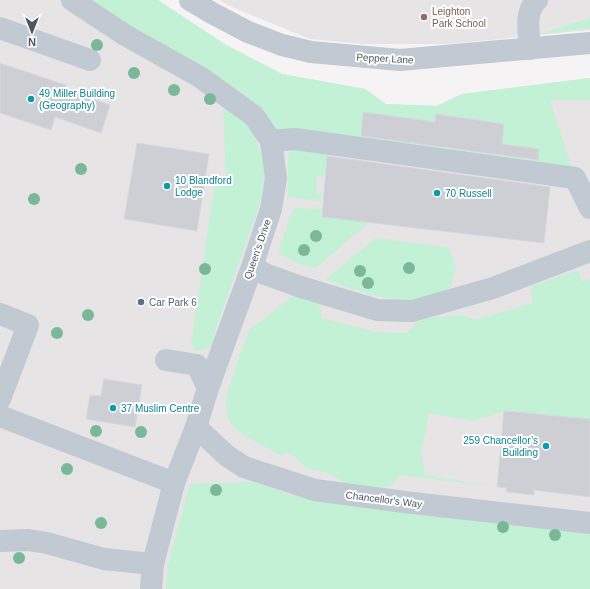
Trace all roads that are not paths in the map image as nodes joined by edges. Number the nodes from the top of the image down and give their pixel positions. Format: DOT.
graph roads {
  1 [pos="72,0"];
  2 [pos="190,0"];
  3 [pos="537,0"];
  4 [pos="0,28"];
  5 [pos="590,43"];
  6 [pos="530,49"];
  7 [pos="90,60"];
  8 [pos="271,141"];
  9 [pos="590,208"];
  10 [pos="590,251"];
  11 [pos="252,267"];
  12 [pos="0,314"];
  13 [pos="166,360"];
  14 [pos="208,388"];
  15 [pos="0,399"];
  16 [pos="0,416"];
  17 [pos="196,427"];
  18 [pos="174,483"];
  19 [pos="590,523"];
  20 [pos="0,542"];
  21 [pos="153,564"];
  22 [pos="151,589"];
  1 -- 8 [label="street, Queen's Drive"];
  2 -- 6 [label="street, Pepper Lane"];
  3 -- 6 [label="street"];
  4 -- 7 [label="street"];
  5 -- 6 [label="street, Pepper Lane"];
  8 -- 9 [label="street"];
  8 -- 11 [label="street, Queen's Drive"];
  10 -- 11 [label="street"];
  11 -- 14 [label="street, Queen's Drive"];
  12 -- 15 [label="street"];
  13 -- 14 [label="street"];
  14 -- 17 [label="street, Queen's Drive"];
  16 -- 18 [label="street"];
  17 -- 18 [label="street, Queen's Drive"];
  17 -- 19 [label="street, Chancellor's Way"];
  18 -- 21 [label="street, Queen's Drive"];
  20 -- 21 [label="street"];
  21 -- 22 [label="street, Queen's Drive"];
}
